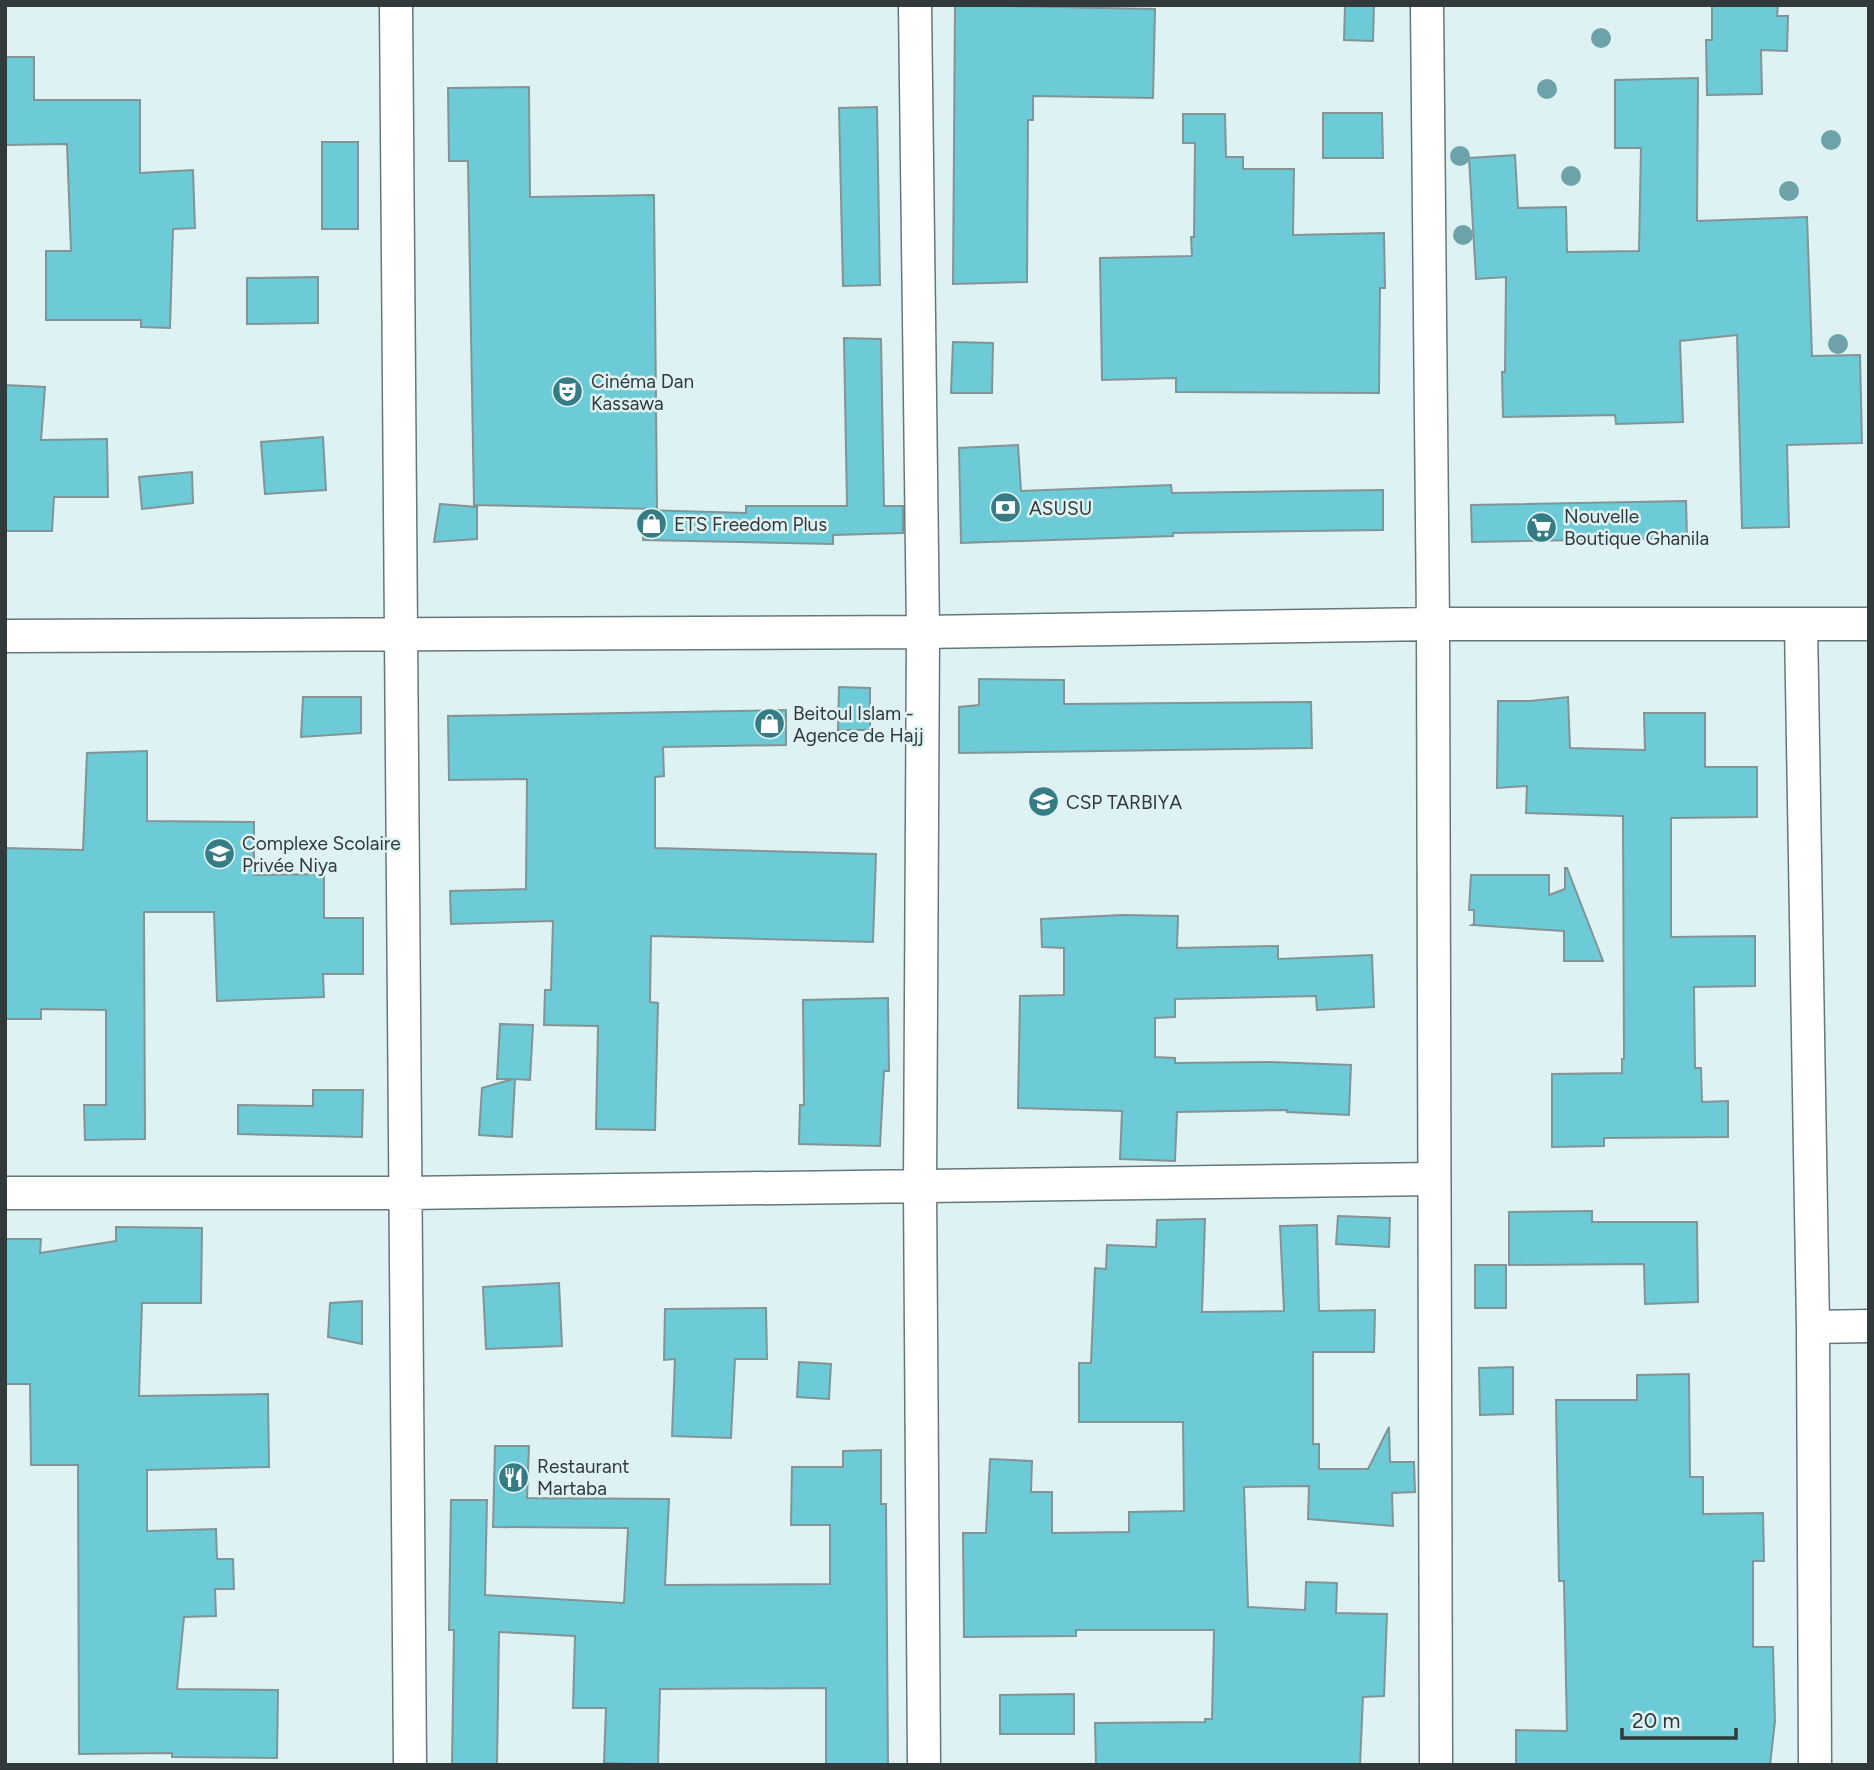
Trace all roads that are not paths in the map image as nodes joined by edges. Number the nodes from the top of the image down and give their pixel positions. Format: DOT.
graph roads {
  1 [pos="396,5"];
  2 [pos="915,5"];
  3 [pos="1427,5"];
  4 [pos="1433,624"];
  5 [pos="1869,624"];
  6 [pos="1801,625"];
  7 [pos="923,632"];
  8 [pos="400,635"];
  9 [pos="5,636"];
  10 [pos="1433,1179"];
  11 [pos="920,1187"];
  12 [pos="5,1193"];
  13 [pos="406,1193"];
  14 [pos="1869,1326"];
  15 [pos="1813,1327"];
  16 [pos="410,1765"];
  17 [pos="924,1765"];
  18 [pos="1436,1765"];
  19 [pos="1815,1765"];
  1 -- 8 [label="street"];
  2 -- 7 [label="street"];
  3 -- 4 [label="street"];
  4 -- 6 [label="street"];
  4 -- 7 [label="street"];
  4 -- 10 [label="street"];
  5 -- 6 [label="street"];
  6 -- 15 [label="street"];
  7 -- 8 [label="street"];
  7 -- 11 [label="street"];
  8 -- 9 [label="street"];
  8 -- 13 [label="street"];
  10 -- 11 [label="street"];
  10 -- 18 [label="street"];
  11 -- 13 [label="street"];
  11 -- 17 [label="street"];
  12 -- 13 [label="street"];
  13 -- 16 [label="street"];
  14 -- 15 [label="street"];
  15 -- 19 [label="street"];
}
